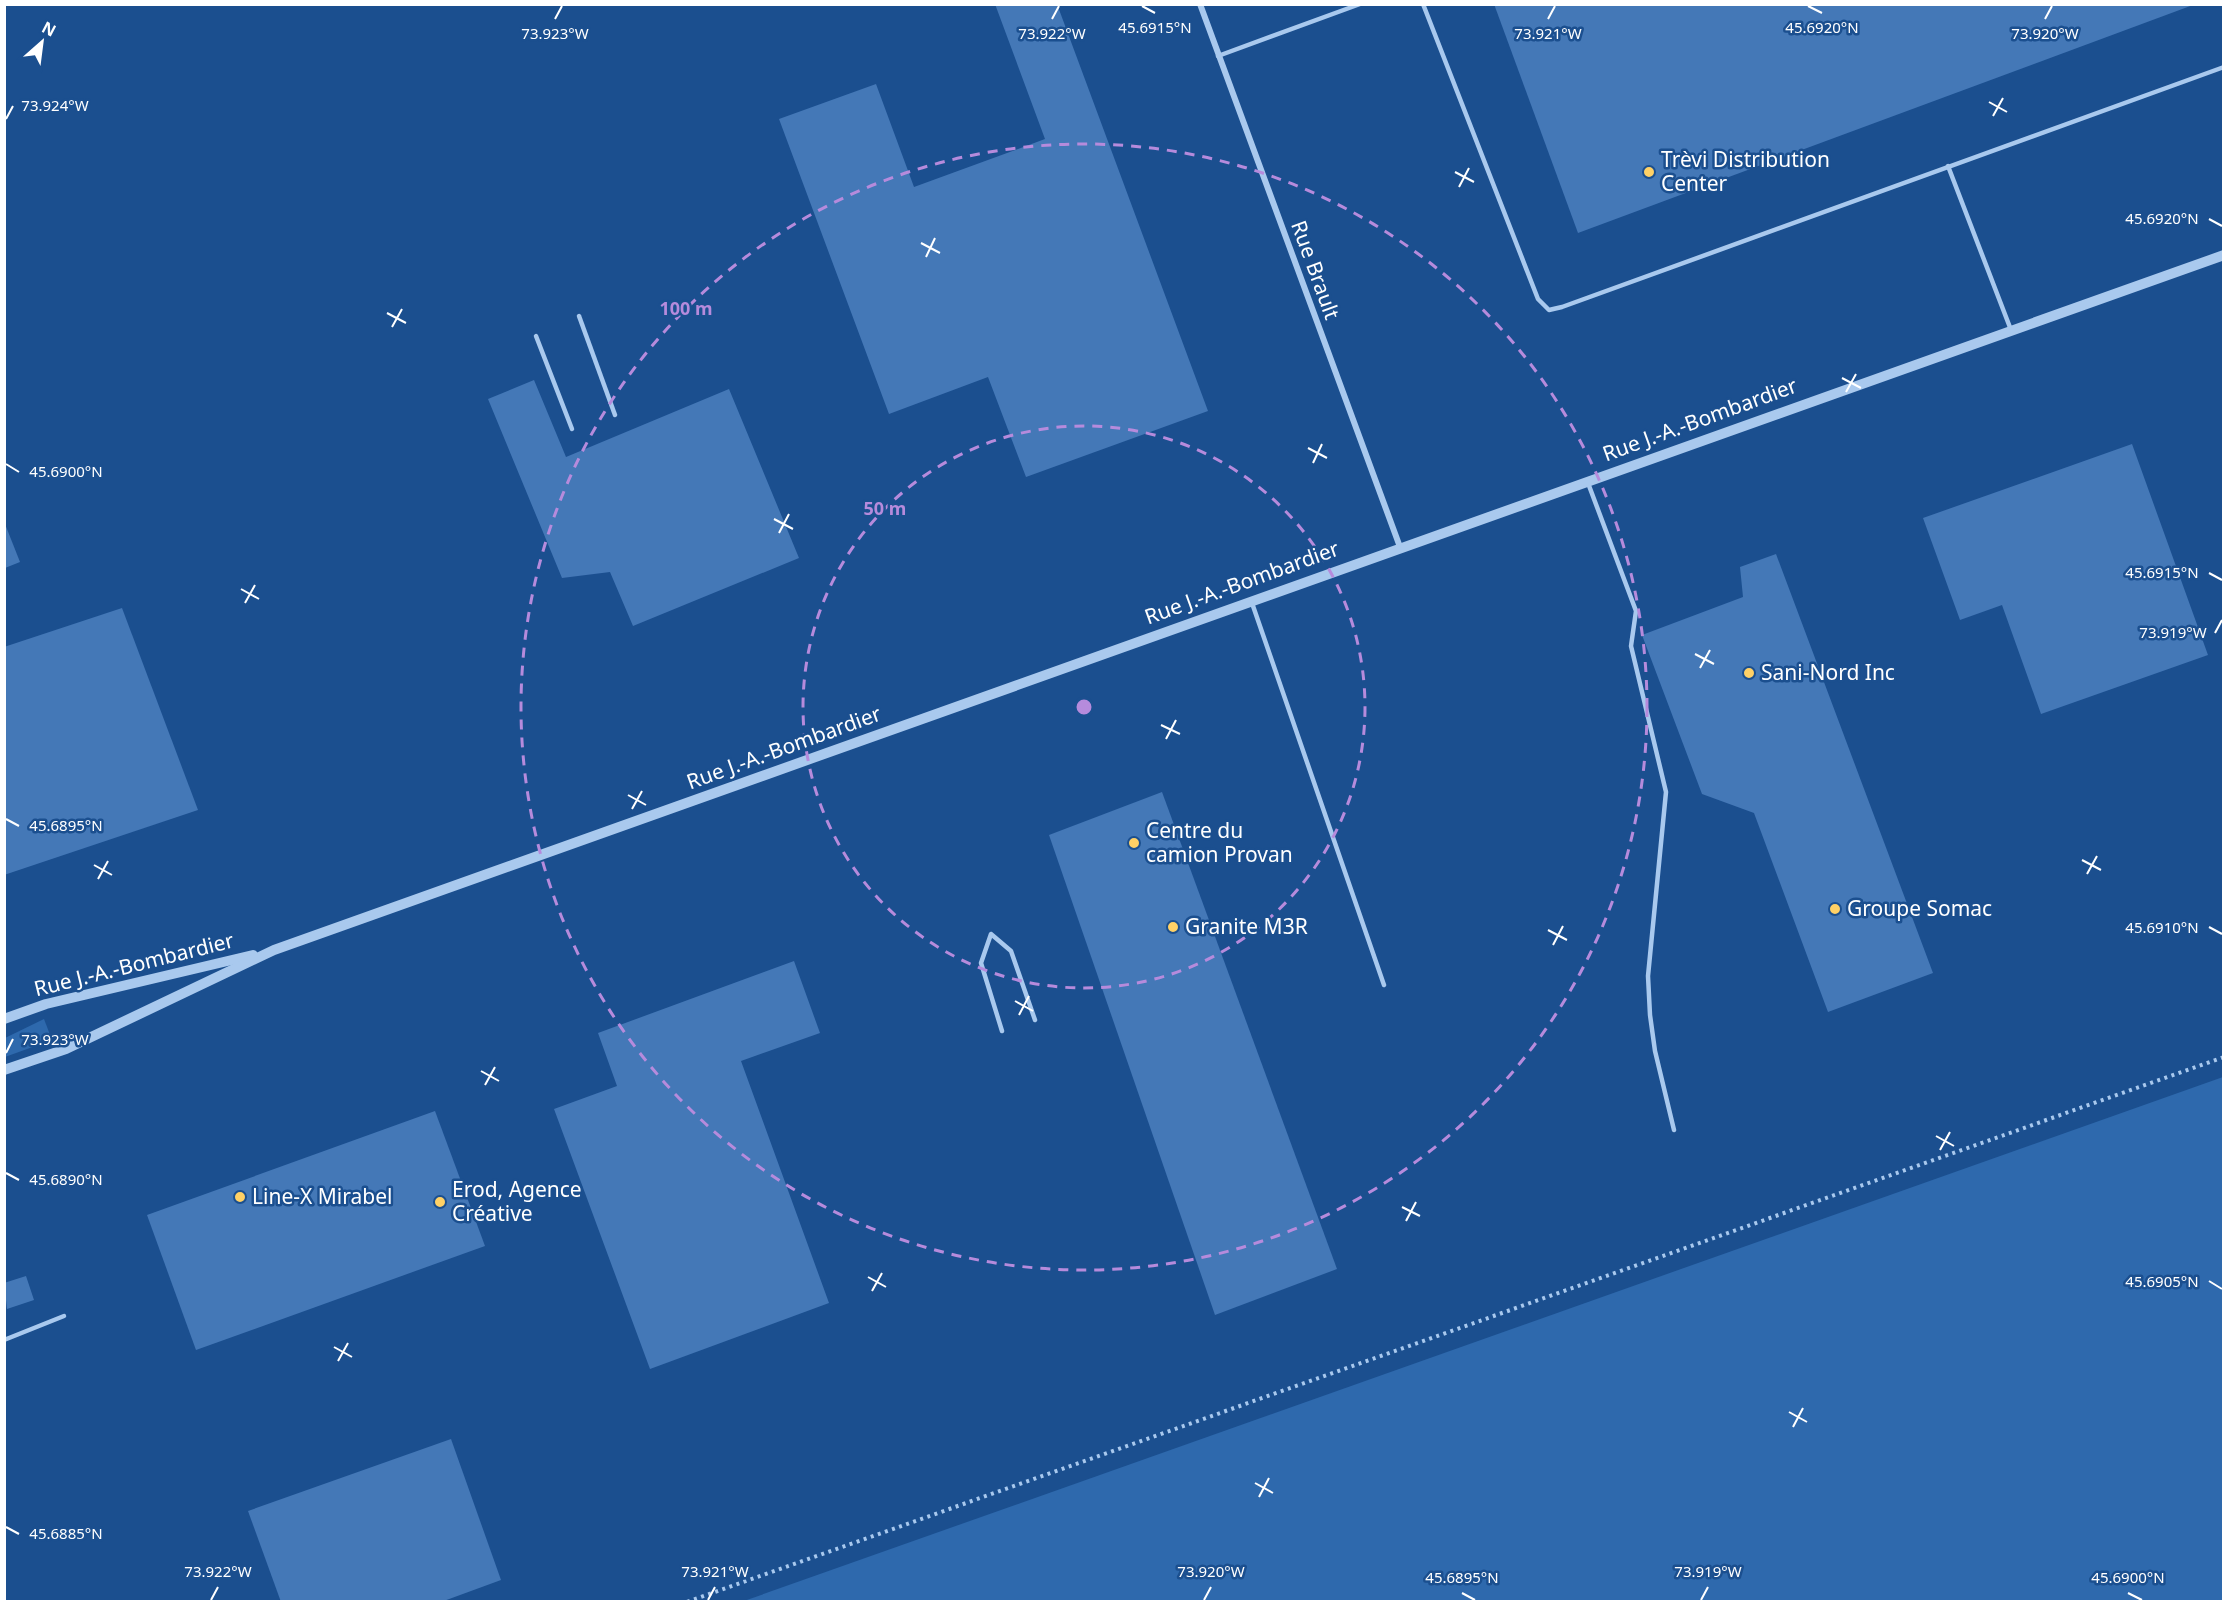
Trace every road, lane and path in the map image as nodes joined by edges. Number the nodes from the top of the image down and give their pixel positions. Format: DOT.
graph roads {
  1 [pos="1200,4"];
  2 [pos="1360,4"];
  3 [pos="1423,4"];
  4 [pos="1218,56"];
  5 [pos="2223,67"];
  6 [pos="1948,166"];
  7 [pos="2223,255"];
  8 [pos="579,316"];
  9 [pos="2011,330"];
  10 [pos="536,336"];
  11 [pos="615,415"];
  12 [pos="572,429"];
  13 [pos="1587,481"];
  14 [pos="1400,547"];
  15 [pos="1251,601"];
  16 [pos="274,950"];
  17 [pos="1384,985"];
  18 [pos="4,1019"];
  19 [pos="1035,1020"];
  20 [pos="1002,1031"];
  21 [pos="2223,1057"];
  22 [pos="4,1070"];
  23 [pos="1674,1130"];
  24 [pos="63,1316"];
  25 [pos="4,1340"];
  26 [pos="687,1602"];
  1 -- 4 [label="street, Rue Brault"];
  2 -- 4 [label="lane"];
  3 -- 6 [label="lane"];
  4 -- 14 [label="street, Rue Brault"];
  5 -- 6 [label="lane"];
  6 -- 9 [label="lane"];
  7 -- 9 [label="street, Rue J.-A.-Bombardier"];
  8 -- 11 [label="lane"];
  9 -- 13 [label="street, Rue J.-A.-Bombardier"];
  10 -- 12 [label="lane"];
  13 -- 14 [label="street, Rue J.-A.-Bombardier"];
  13 -- 23 [label="lane"];
  14 -- 15 [label="street, Rue J.-A.-Bombardier"];
  15 -- 16 [label="street, Rue J.-A.-Bombardier"];
  15 -- 17 [label="lane"];
  16 -- 18 [label="street, Rue J.-A.-Bombardier"];
  16 -- 22 [label="street, Rue J.-A.-Bombardier"];
  19 -- 20 [label="lane"];
  21 -- 26 [label="path"];
  24 -- 25 [label="lane"];
}
